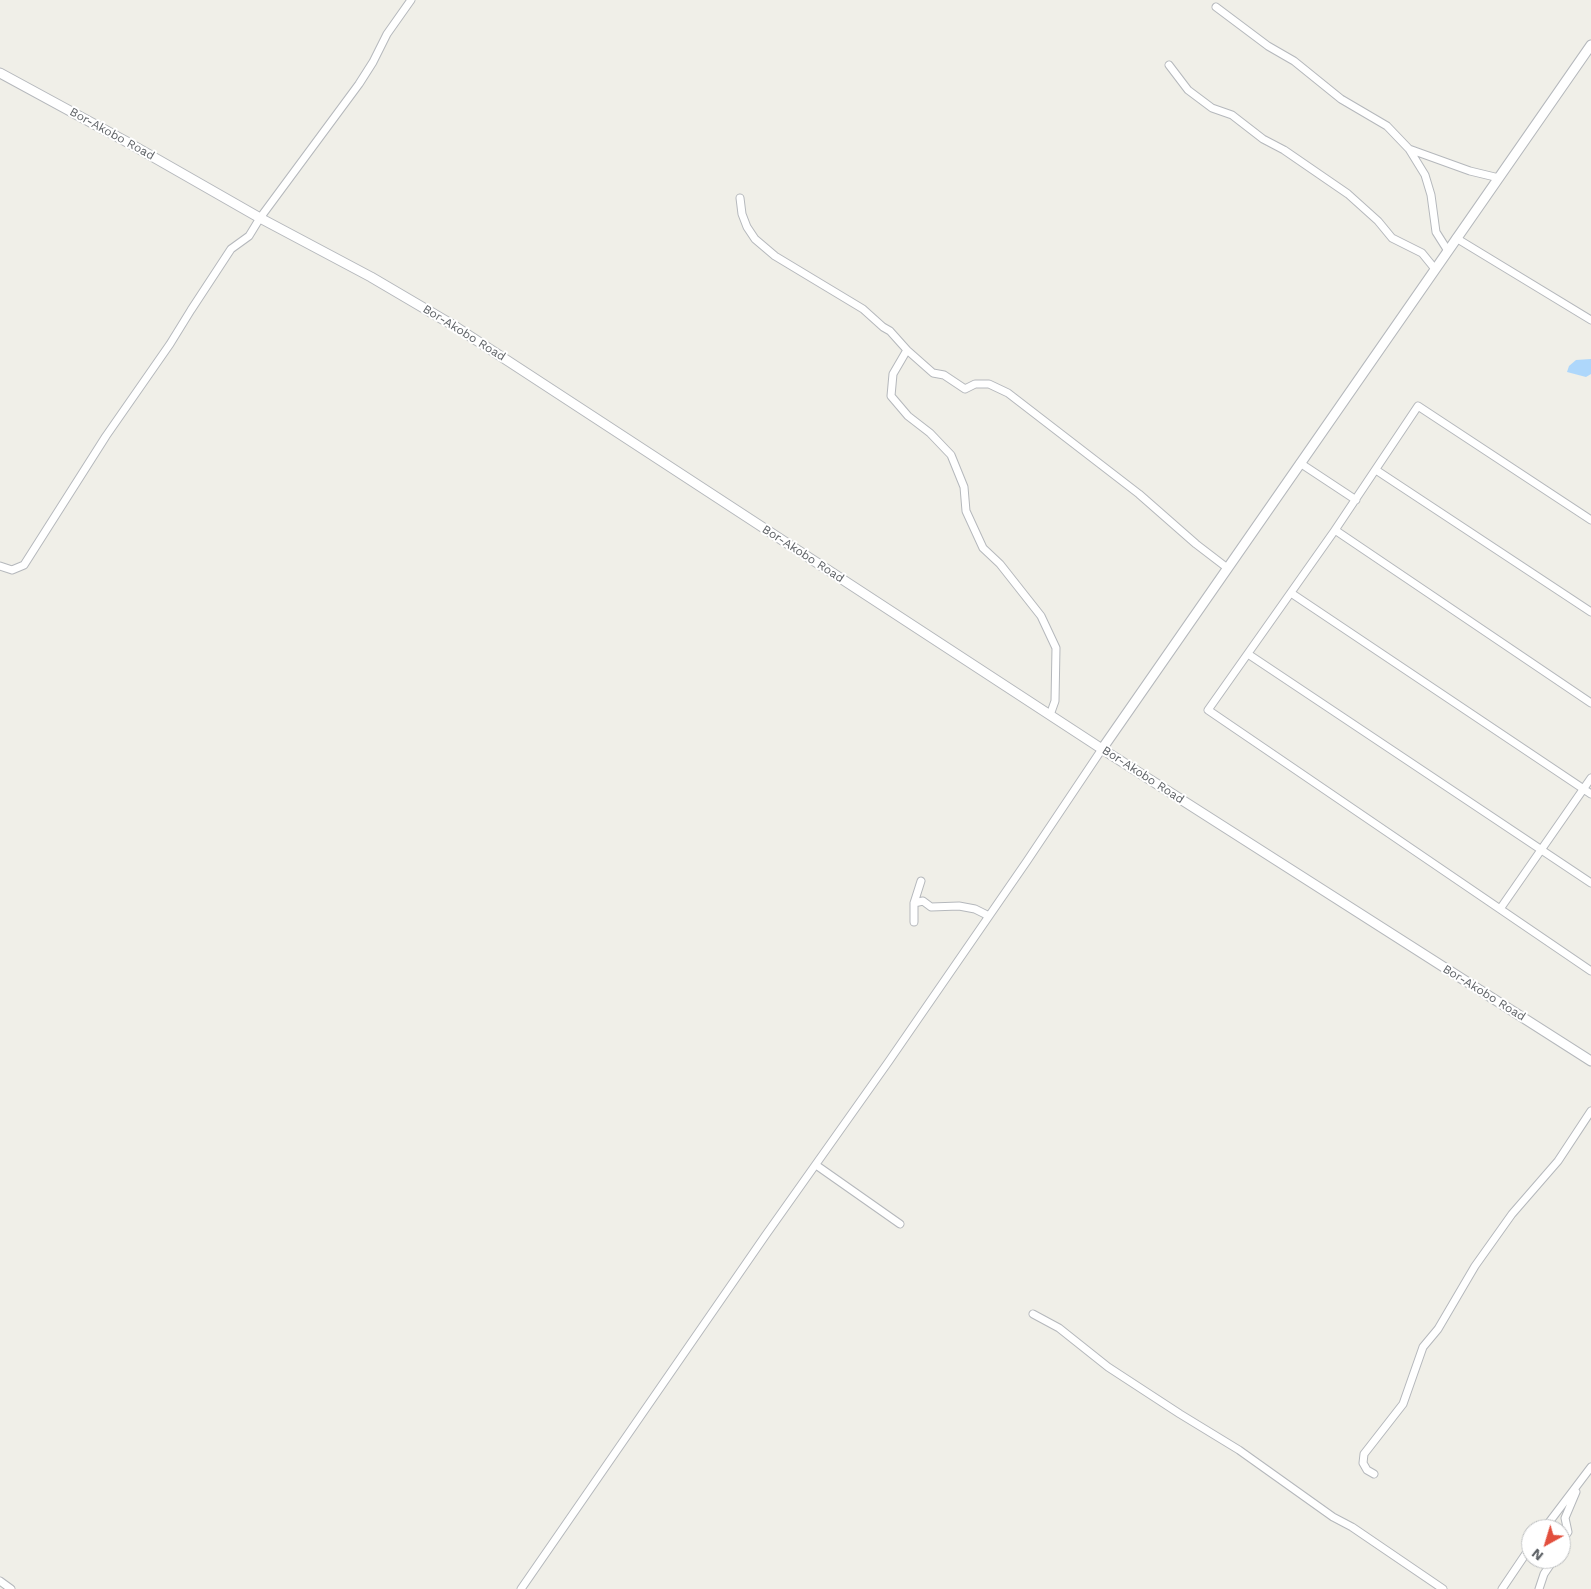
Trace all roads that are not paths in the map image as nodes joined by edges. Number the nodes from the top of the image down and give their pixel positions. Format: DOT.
graph roads {
  1 [pos="411,0"];
  2 [pos="1216,7"];
  3 [pos="1591,45"];
  4 [pos="1169,65"];
  5 [pos="0,73"];
  6 [pos="1409,149"];
  7 [pos="1499,178"];
  8 [pos="740,198"];
  9 [pos="260,218"];
  10 [pos="1456,238"];
  11 [pos="1448,251"];
  12 [pos="1435,269"];
  13 [pos="1591,320"];
  14 [pos="906,350"];
  15 [pos="1300,462"];
  16 [pos="1376,470"];
  17 [pos="1356,500"];
  18 [pos="1591,520"];
  19 [pos="1335,530"];
  20 [pos="0,566"];
  21 [pos="1226,568"];
  22 [pos="1292,593"];
  23 [pos="1591,612"];
  24 [pos="1248,654"];
  25 [pos="1591,703"];
  26 [pos="1050,715"];
  27 [pos="1102,749"];
  28 [pos="1591,778"];
  29 [pos="1584,789"];
  30 [pos="1591,794"];
  31 [pos="1540,850"];
  32 [pos="921,881"];
  33 [pos="1591,883"];
  34 [pos="914,903"];
  35 [pos="1500,909"];
  36 [pos="989,916"];
  37 [pos="914,922"];
  38 [pos="1591,971"];
  39 [pos="1591,1062"];
  40 [pos="1591,1111"];
  41 [pos="816,1165"];
  42 [pos="900,1224"];
  43 [pos="1033,1314"];
  44 [pos="1591,1466"];
  45 [pos="1374,1474"];
  46 [pos="1580,1483"];
  47 [pos="1552,1519"];
  48 [pos="1565,1519"];
  49 [pos="1521,1561"];
  50 [pos="1547,1569"];
  51 [pos="0,1581"];
  52 [pos="11,1589"];
  53 [pos="521,1589"];
  54 [pos="1443,1589"];
  55 [pos="1502,1589"];
  56 [pos="1540,1589"];
  1 -- 9 [label="street"];
  2 -- 6 [label="street"];
  3 -- 7 [label="street"];
  4 -- 12 [label="street"];
  5 -- 9 [label="street, Bor-Akobo Road"];
  6 -- 7 [label="street"];
  6 -- 11 [label="street"];
  7 -- 10 [label="street"];
  8 -- 14 [label="street"];
  9 -- 20 [label="street"];
  9 -- 26 [label="street, Bor-Akobo Road"];
  10 -- 11 [label="street"];
  10 -- 13 [label="street"];
  11 -- 12 [label="street"];
  12 -- 15 [label="street"];
  14 -- 21 [label="street"];
  14 -- 26 [label="street"];
  15 -- 17 [label="street"];
  15 -- 21 [label="street"];
  16 -- 17 [label="street"];
  16 -- 18 [label="street"];
  16 -- 23 [label="street"];
  17 -- 19 [label="street"];
  19 -- 22 [label="street"];
  19 -- 25 [label="street"];
  21 -- 27 [label="street"];
  22 -- 24 [label="street"];
  22 -- 29 [label="street"];
  24 -- 31 [label="street"];
  24 -- 35 [label="street"];
  26 -- 27 [label="street, Bor-Akobo Road"];
  27 -- 36 [label="street"];
  27 -- 39 [label="street, Bor-Akobo Road"];
  28 -- 29 [label="street"];
  29 -- 30 [label="street"];
  29 -- 31 [label="street"];
  31 -- 33 [label="street"];
  31 -- 35 [label="street"];
  32 -- 34 [label="street"];
  34 -- 36 [label="street"];
  34 -- 37 [label="street"];
  35 -- 38 [label="street"];
  36 -- 41 [label="street"];
  40 -- 45 [label="street"];
  41 -- 42 [label="street"];
  41 -- 53 [label="street"];
  43 -- 54 [label="street"];
  44 -- 46 [label="street"];
  46 -- 47 [label="street"];
  46 -- 48 [label="street"];
  49 -- 55 [label="street"];
  50 -- 56 [label="street"];
  51 -- 52 [label="street"];
}
